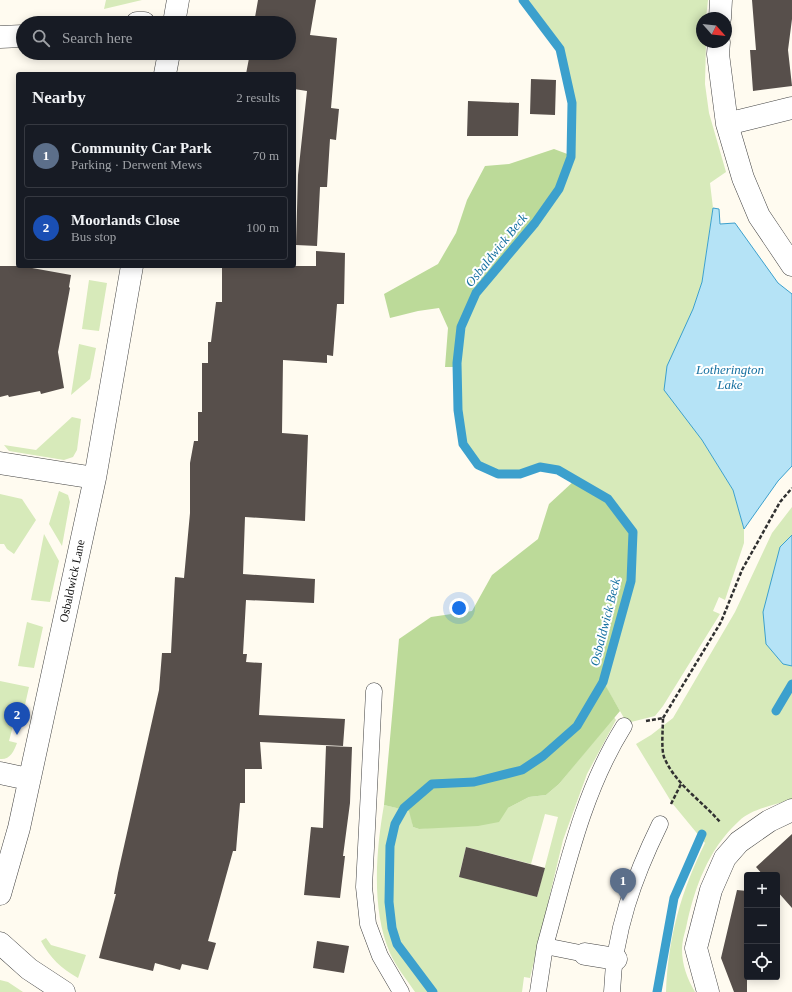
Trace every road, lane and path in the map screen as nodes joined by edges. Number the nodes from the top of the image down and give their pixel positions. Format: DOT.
graph roads {
  1 [pos="178,0"];
  2 [pos="721,0"];
  3 [pos="720,12"];
  4 [pos="175,16"];
  5 [pos="16,36"];
  6 [pos="0,37"];
  7 [pos="718,48"];
  8 [pos="168,60"];
  9 [pos="165,72"];
  10 [pos="792,108"];
  11 [pos="727,124"];
  12 [pos="792,265"];
  13 [pos="132,268"];
  14 [pos="0,463"];
  15 [pos="95,478"];
  16 [pos="792,488"];
  17 [pos="374,691"];
  18 [pos="663,718"];
  19 [pos="624,726"];
  20 [pos="0,773"];
  21 [pos="28,779"];
  22 [pos="792,810"];
  23 [pos="660,824"];
  24 [pos="739,842"];
  25 [pos="0,894"];
  26 [pos="0,943"];
  27 [pos="545,946"];
  28 [pos="585,954"];
  29 [pos="616,959"];
  30 [pos="64,992"];
  31 [pos="401,992"];
  32 [pos="538,992"];
  33 [pos="612,992"];
  34 [pos="708,992"];
  1 -- 4 [label="street"];
  2 -- 3 [label="street"];
  5 -- 6 [label="street"];
  7 -- 11 [label="street"];
  8 -- 9 [label="street"];
  10 -- 11 [label="street"];
  11 -- 12 [label="street"];
  13 -- 15 [label="street, Osbaldwick Lane"];
  14 -- 15 [label="street"];
  15 -- 21 [label="street, Osbaldwick Lane"];
  16 -- 18 [label="path"];
  17 -- 31 [label="lane"];
  18 -- 19 [label="path"];
  18 -- 24 [label="path"];
  19 -- 27 [label="lane"];
  20 -- 21 [label="street"];
  21 -- 25 [label="street, Osbaldwick Lane"];
  22 -- 24 [label="street"];
  23 -- 29 [label="lane"];
  24 -- 34 [label="street"];
  26 -- 30 [label="street"];
  27 -- 28 [label="lane"];
  27 -- 32 [label="lane"];
  28 -- 29 [label="street"];
  29 -- 33 [label="lane"];
}
